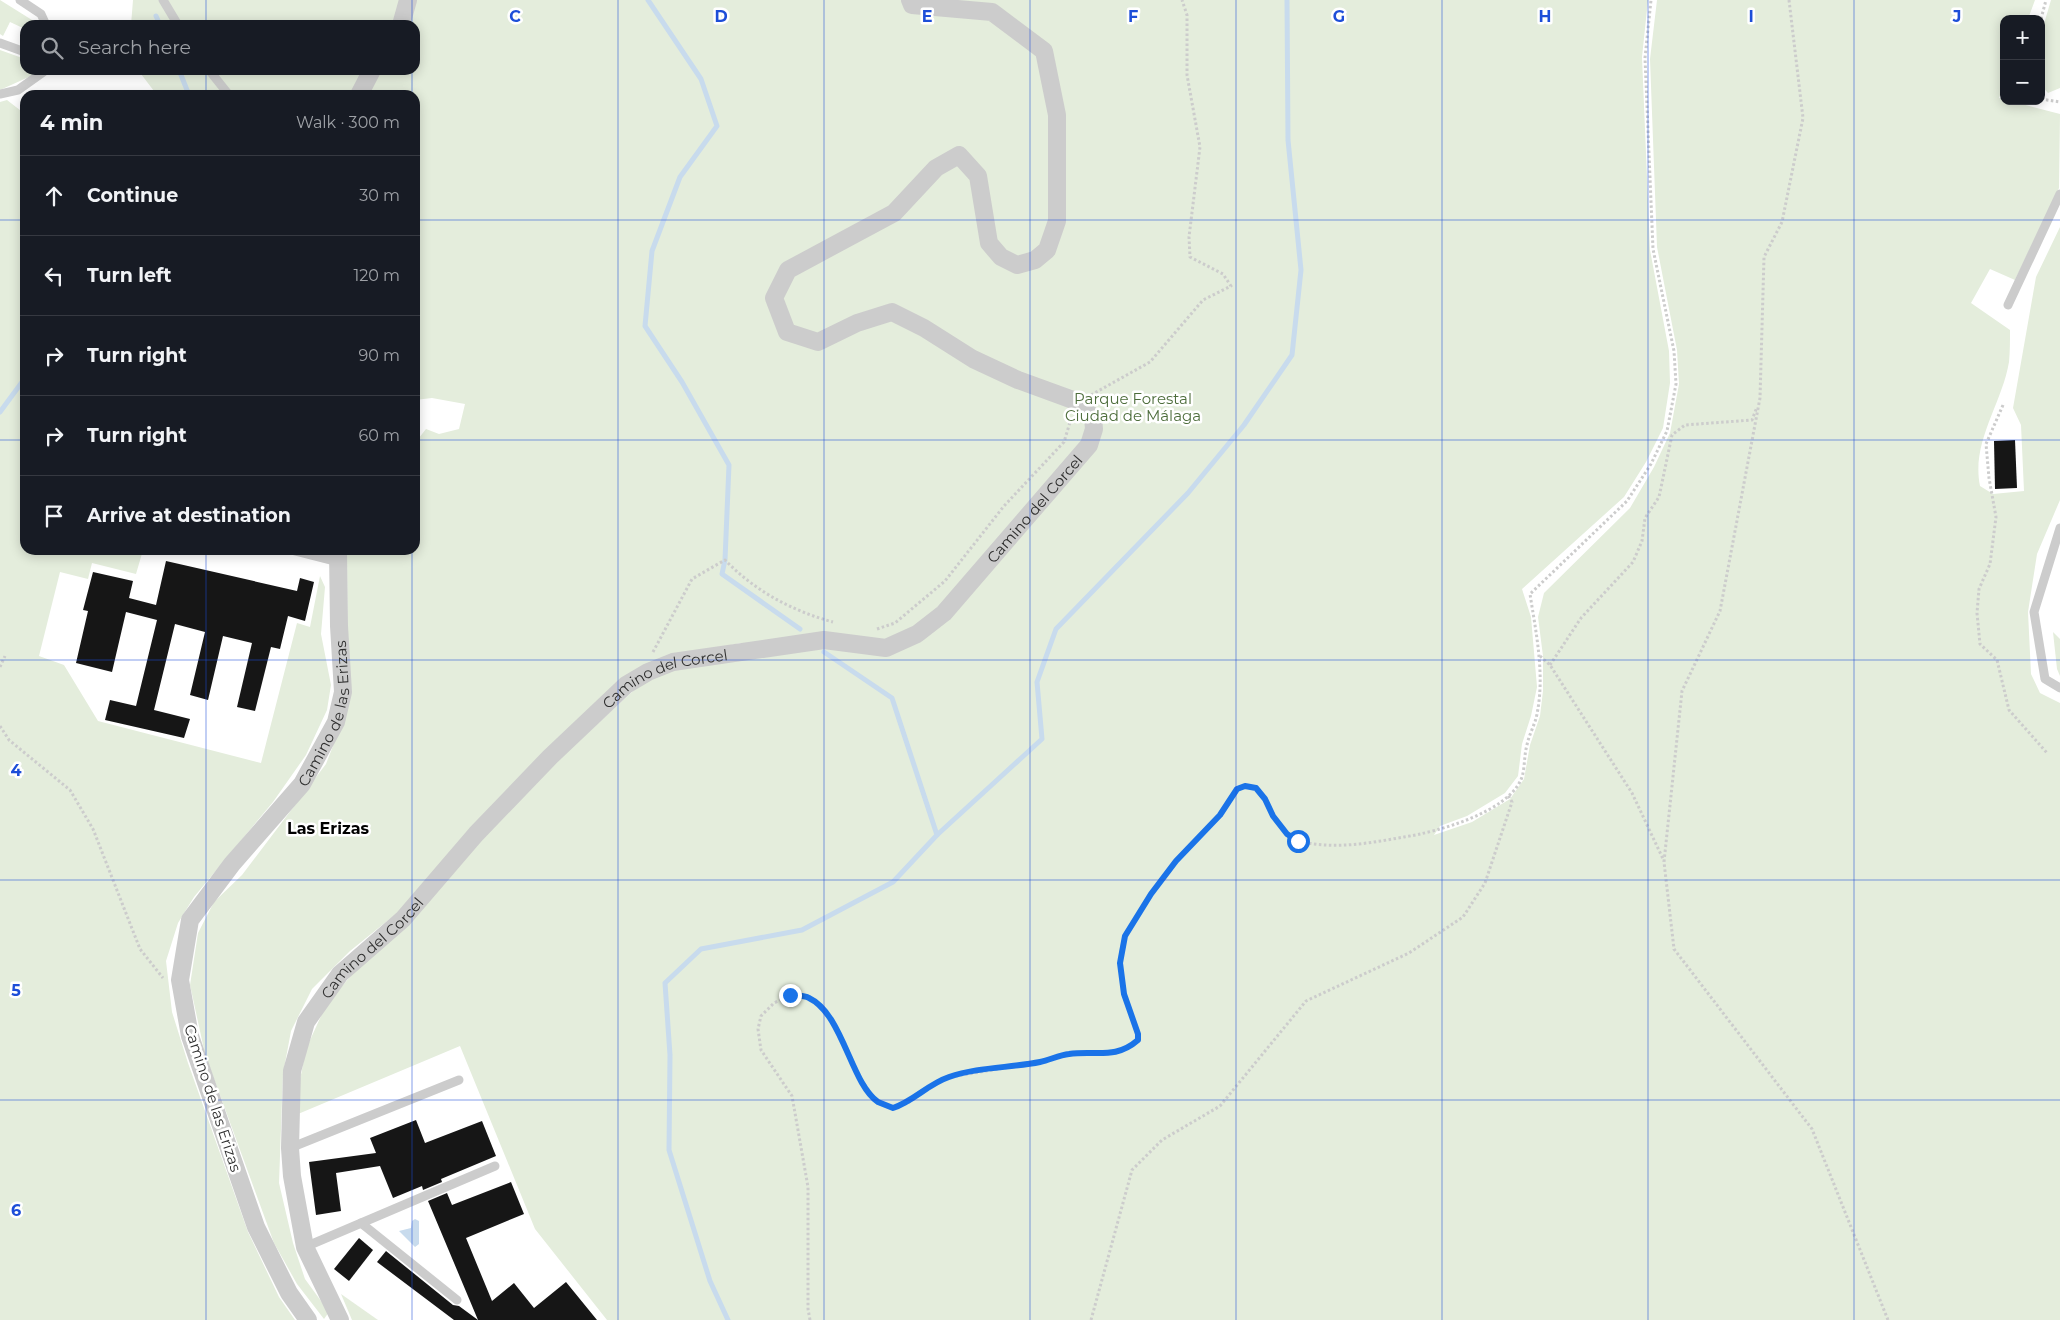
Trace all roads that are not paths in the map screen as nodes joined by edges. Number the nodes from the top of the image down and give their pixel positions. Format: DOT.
graph roads {
  1 [pos="20,0"];
  2 [pos="163,0"];
  3 [pos="408,0"];
  4 [pos="910,0"];
  5 [pos="44,20"];
  6 [pos="175,20"];
  7 [pos="402,20"];
  8 [pos="0,43"];
  9 [pos="20,50"];
  10 [pos="39,75"];
  11 [pos="213,75"];
  12 [pos="369,75"];
  13 [pos="225,90"];
  14 [pos="362,90"];
  15 [pos="0,94"];
  16 [pos="2060,194"];
  17 [pos="2008,305"];
  18 [pos="2060,528"];
  19 [pos="338,556"];
  20 [pos="2060,688"];
  21 [pos="459,1080"];
  22 [pos="290,1148"];
  23 [pos="495,1166"];
  24 [pos="361,1223"];
  25 [pos="305,1247"];
  26 [pos="457,1300"];
  27 [pos="308,1320"];
  28 [pos="340,1320"];
  1 -- 5 [label="lane"];
  2 -- 6 [label="lane"];
  3 -- 7 [label="street"];
  4 -- 22 [label="street, Camino del Corcel"];
  8 -- 9 [label="lane"];
  10 -- 15 [label="lane"];
  11 -- 13 [label="lane"];
  12 -- 14 [label="street"];
  16 -- 17 [label="lane"];
  18 -- 20 [label="lane"];
  19 -- 27 [label="street, Camino de las Erizas"];
  21 -- 22 [label="lane"];
  22 -- 25 [label="street, Camino del Corcel"];
  23 -- 24 [label="lane"];
  24 -- 25 [label="lane"];
  24 -- 26 [label="lane"];
  25 -- 28 [label="street, Camino del Corcel"];
}
